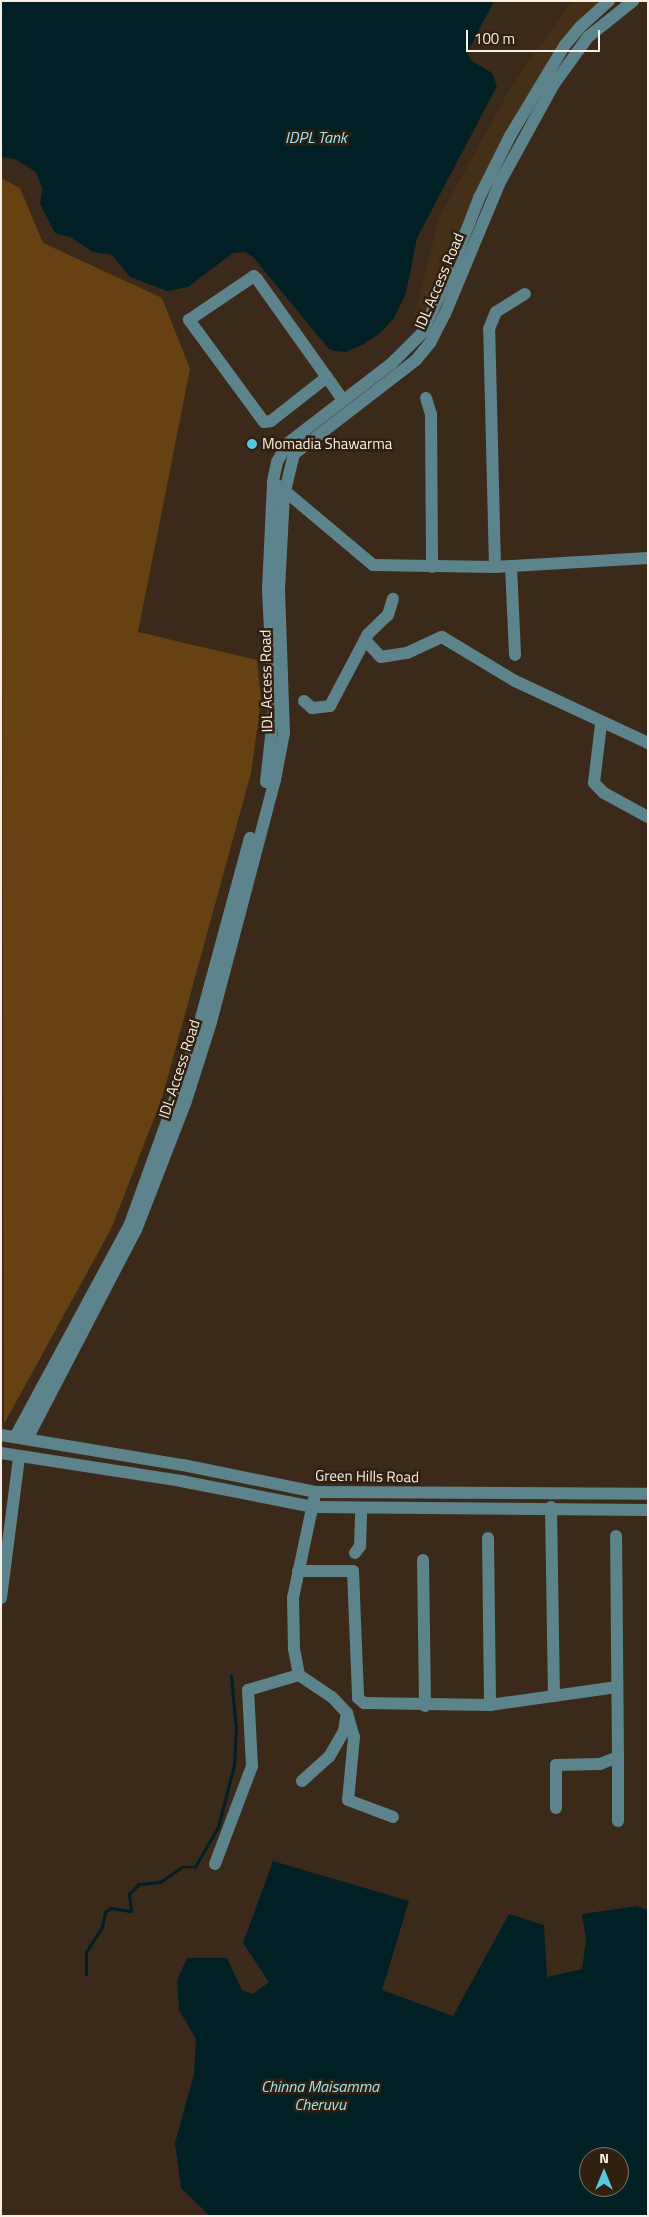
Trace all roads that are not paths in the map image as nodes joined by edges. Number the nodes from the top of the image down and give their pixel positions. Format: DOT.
graph roads {
  1 [pos="610,1"];
  2 [pos="633,1"];
  3 [pos="525,294"];
  4 [pos="327,377"];
  5 [pos="426,398"];
  6 [pos="343,400"];
  7 [pos="273,481"];
  8 [pos="284,490"];
  9 [pos="648,558"];
  10 [pos="511,566"];
  11 [pos="432,567"];
  12 [pos="495,567"];
  13 [pos="394,599"];
  14 [pos="365,640"];
  15 [pos="514,655"];
  16 [pos="304,702"];
  17 [pos="601,724"];
  18 [pos="648,744"];
  19 [pos="648,816"];
  20 [pos="108,1277"];
  21 [pos="1,1435"];
  22 [pos="21,1438"];
  23 [pos="1,1454"];
  24 [pos="19,1457"];
  25 [pos="316,1492"];
  26 [pos="648,1494"];
  27 [pos="551,1506"];
  28 [pos="313,1507"];
  29 [pos="361,1508"];
  30 [pos="648,1510"];
  31 [pos="616,1536"];
  32 [pos="488,1538"];
  33 [pos="355,1553"];
  34 [pos="423,1560"];
  35 [pos="298,1571"];
  36 [pos="1,1598"];
  37 [pos="299,1675"];
  38 [pos="617,1687"];
  39 [pos="554,1696"];
  40 [pos="344,1697"];
  41 [pos="358,1698"];
  42 [pos="490,1705"];
  43 [pos="425,1706"];
  44 [pos="347,1713"];
  45 [pos="618,1757"];
  46 [pos="302,1781"];
  47 [pos="556,1808"];
  48 [pos="393,1817"];
  49 [pos="618,1822"];
  50 [pos="215,1864"];
  1 -- 6 [label="street"];
  2 -- 8 [label="street, IDL Access Road"];
  3 -- 12 [label="street"];
  4 -- 4 [label="street"];
  4 -- 6 [label="street"];
  5 -- 11 [label="street"];
  6 -- 7 [label="street"];
  7 -- 8 [label="street"];
  7 -- 20 [label="street"];
  8 -- 11 [label="street"];
  8 -- 20 [label="street, IDL Access Road"];
  9 -- 10 [label="street"];
  10 -- 12 [label="street"];
  10 -- 15 [label="street"];
  11 -- 12 [label="street"];
  13 -- 14 [label="street"];
  14 -- 16 [label="street"];
  14 -- 17 [label="street"];
  17 -- 18 [label="street"];
  17 -- 19 [label="street"];
  20 -- 22 [label="street, IDL Access Road"];
  21 -- 22 [label="street, Green Hills Road"];
  22 -- 25 [label="street, Green Hills Road"];
  23 -- 24 [label="street, Green Hills Road"];
  24 -- 28 [label="street, Green Hills Road"];
  24 -- 36 [label="street"];
  25 -- 26 [label="street, Green Hills Road"];
  25 -- 28 [label="street"];
  27 -- 29 [label="street, Green Hills Road"];
  27 -- 30 [label="street, Green Hills Road"];
  27 -- 39 [label="street"];
  28 -- 29 [label="street, Green Hills Road"];
  28 -- 35 [label="street"];
  29 -- 33 [label="street"];
  31 -- 38 [label="street"];
  32 -- 42 [label="street"];
  34 -- 43 [label="street"];
  35 -- 37 [label="street"];
  35 -- 41 [label="street"];
  37 -- 44 [label="street"];
  37 -- 50 [label="street"];
  38 -- 39 [label="street"];
  38 -- 45 [label="street"];
  39 -- 42 [label="street"];
  40 -- 41 [label="street"];
  41 -- 43 [label="street"];
  42 -- 43 [label="street"];
  44 -- 46 [label="street"];
  44 -- 48 [label="street"];
  45 -- 47 [label="street"];
  45 -- 49 [label="street"];
}
